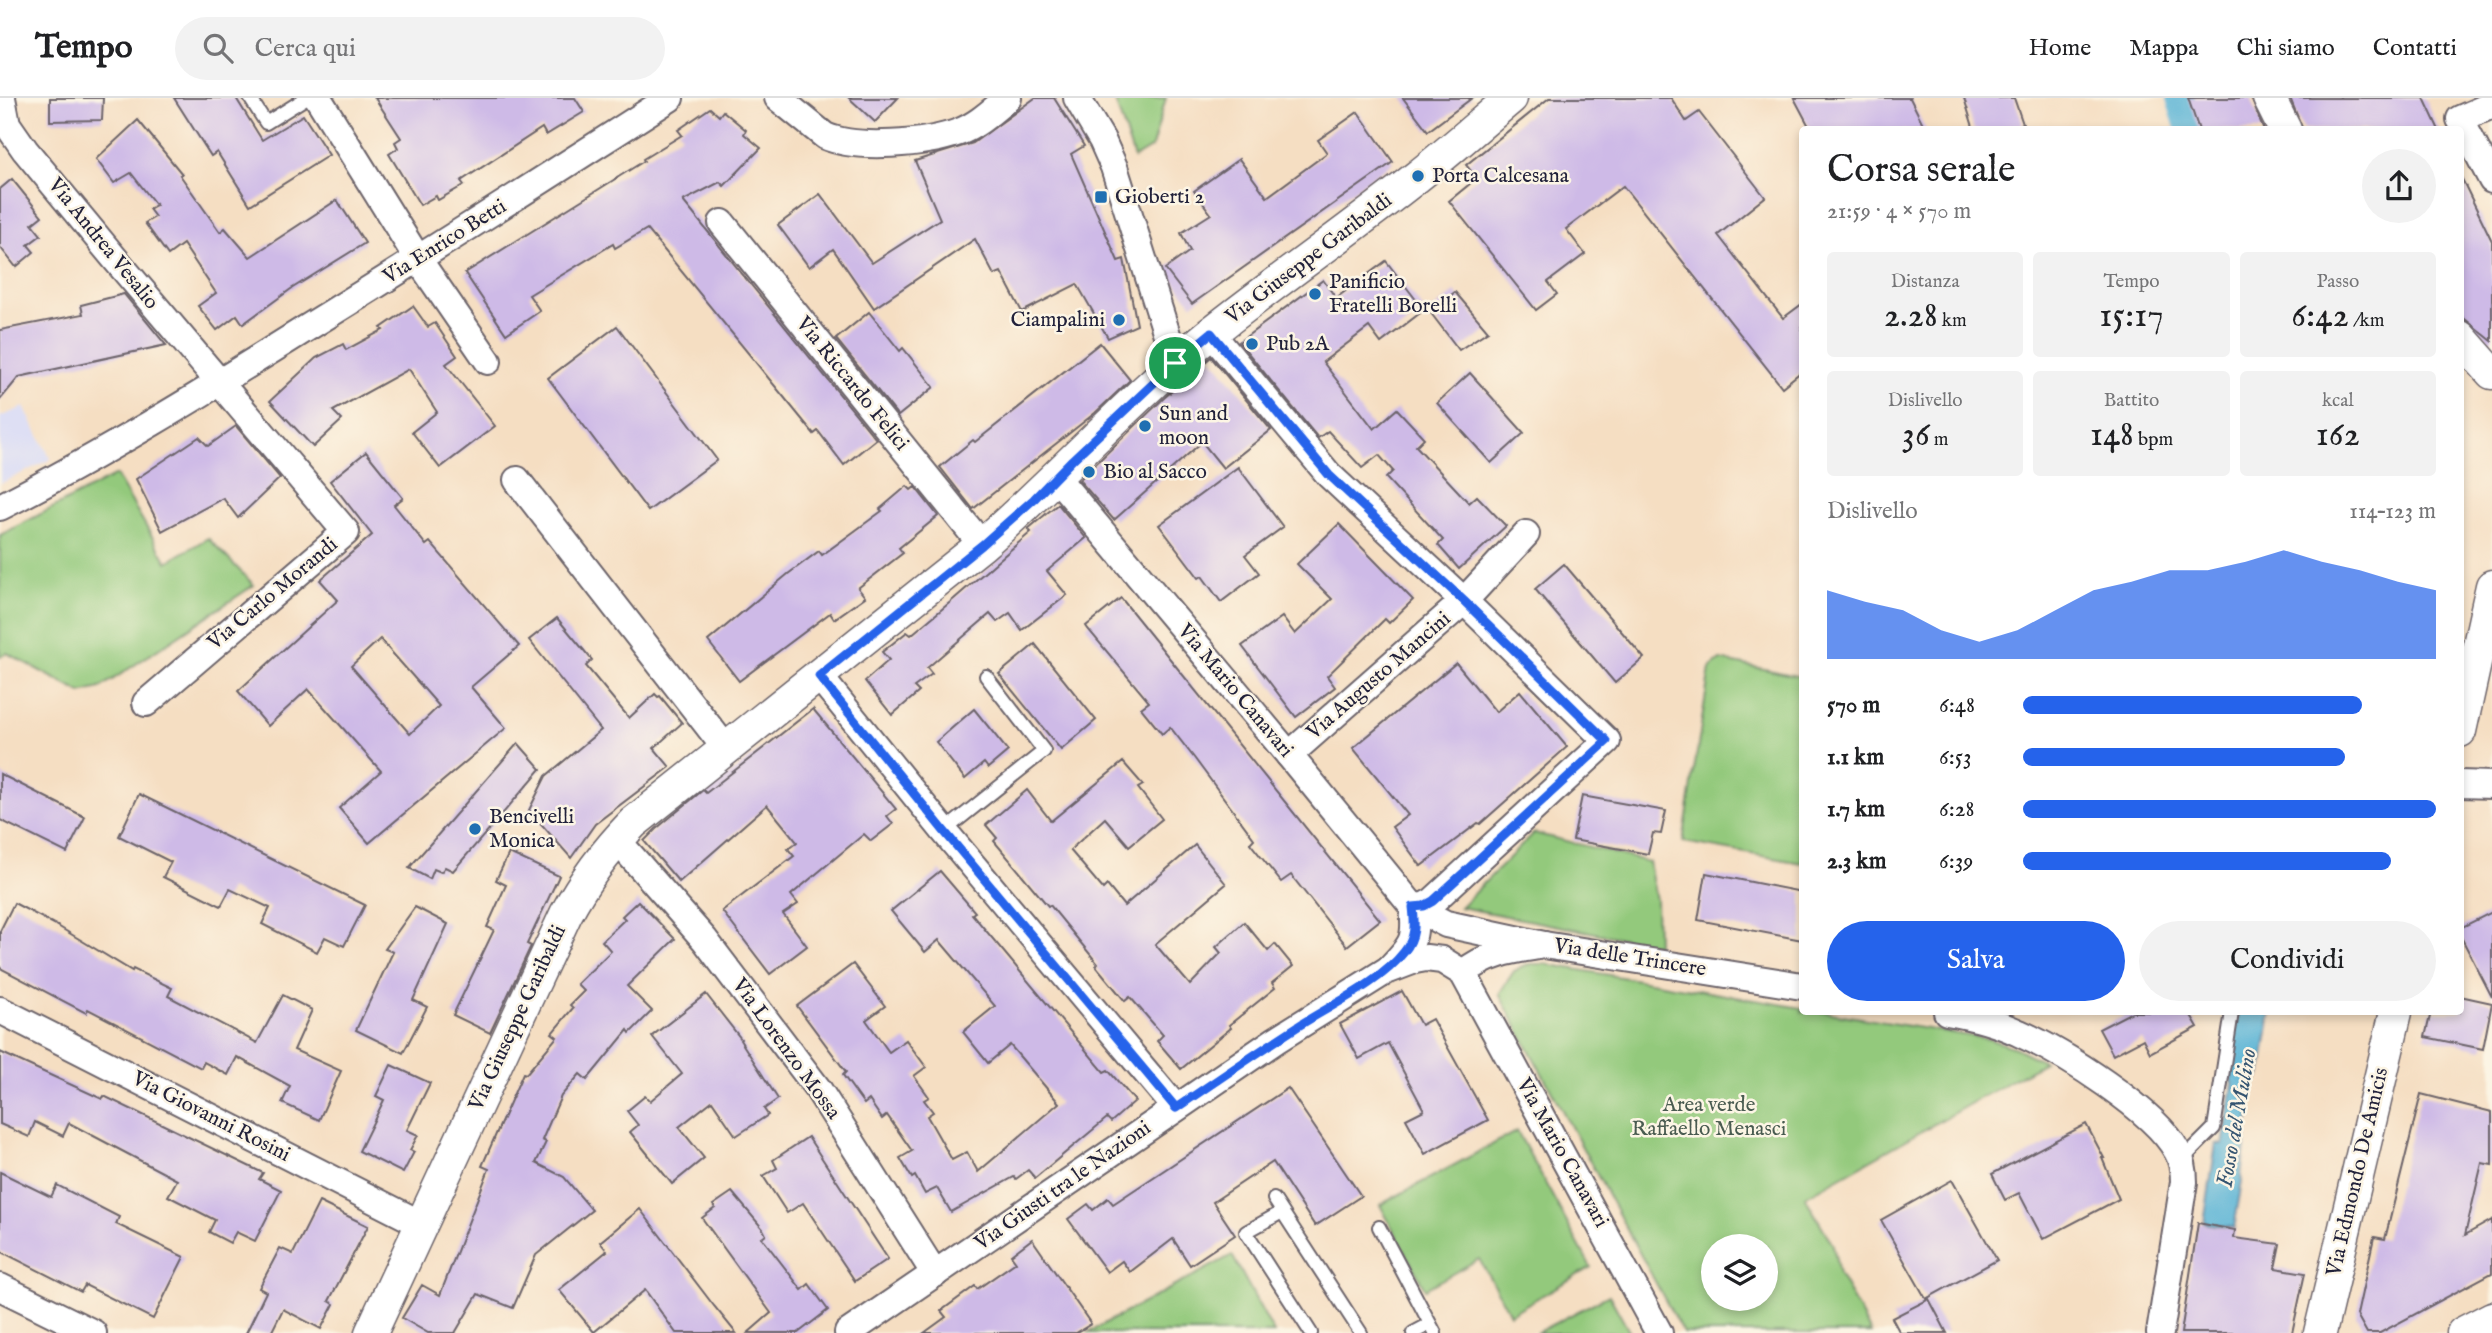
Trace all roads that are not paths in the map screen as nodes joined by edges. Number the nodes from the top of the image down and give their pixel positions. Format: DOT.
graph roads {
  1 [pos="2,98"];
  2 [pos="250,98"];
  3 [pos="306,98"];
  4 [pos="318,98"];
  5 [pos="670,98"];
  6 [pos="778,98"];
  7 [pos="1008,98"];
  8 [pos="1077,98"];
  9 [pos="1511,98"];
  10 [pos="2269,98"];
  11 [pos="2492,105"];
  12 [pos="2455,108"];
  13 [pos="2282,126"];
  14 [pos="4,127"];
  15 [pos="2492,180"];
  16 [pos="722,223"];
  17 [pos="418,259"];
  18 [pos="1211,333"];
  19 [pos="2464,342"];
  20 [pos="488,361"];
  21 [pos="1175,363"];
  22 [pos="2492,373"];
  23 [pos="219,383"];
  24 [pos="1056,477"];
  25 [pos="517,480"];
  26 [pos="0,508"];
  27 [pos="1526,534"];
  28 [pos="982,545"];
  29 [pos="2492,586"];
  30 [pos="1464,601"];
  31 [pos="819,676"];
  32 [pos="986,676"];
  33 [pos="146,703"];
  34 [pos="2464,712"];
  35 [pos="727,750"];
  36 [pos="1289,755"];
  37 [pos="2464,783"];
  38 [pos="2492,785"];
  39 [pos="944,831"];
  40 [pos="617,840"];
  41 [pos="1413,907"];
  42 [pos="1544,945"];
  43 [pos="1386,971"];
  44 [pos="1463,973"];
  45 [pos="1799,986"];
  46 [pos="0,1010"];
  47 [pos="1960,1015"];
  48 [pos="2232,1015"];
  49 [pos="2395,1015"];
  50 [pos="1176,1108"];
  51 [pos="2182,1160"];
  52 [pos="1274,1199"];
  53 [pos="1282,1212"];
  54 [pos="423,1225"];
  55 [pos="1378,1227"];
  56 [pos="935,1274"];
  57 [pos="0,1287"];
  58 [pos="2492,1318"];
  59 [pos="1433,1328"];
  60 [pos="93,1333"];
  61 [pos="371,1333"];
  62 [pos="848,1333"];
  63 [pos="1311,1333"];
  64 [pos="1360,1333"];
  65 [pos="1413,1333"];
  66 [pos="1659,1333"];
  67 [pos="2160,1333"];
  68 [pos="2320,1333"];
  69 [pos="2463,1333"];
  1 -- 14 [label="street, Via Andrea Vesalio"];
  2 -- 3 [label="lane"];
  4 -- 17 [label="street"];
  5 -- 17 [label="street, Via Enrico Betti"];
  6 -- 7 [label="street"];
  8 -- 21 [label="street"];
  9 -- 18 [label="street, Via Giuseppe Garibaldi"];
  10 -- 13 [label="street"];
  11 -- 12 [label="street"];
  12 -- 15 [label="street"];
  14 -- 23 [label="street, Via Andrea Vesalio"];
  16 -- 28 [label="street, Via Riccardo Felici"];
  17 -- 20 [label="street"];
  17 -- 23 [label="street, Via Enrico Betti"];
  18 -- 21 [label="street, Via Giuseppe Garibaldi"];
  18 -- 30 [label="street"];
  19 -- 22 [label="street"];
  21 -- 24 [label="street, Via Giuseppe Garibaldi"];
  23 -- 26 [label="street, Via Enrico Betti"];
  23 -- 33 [label="street, Via Carlo Morandi"];
  24 -- 28 [label="street, Via Giuseppe Garibaldi"];
  24 -- 36 [label="street, Via Mario Canavari"];
  25 -- 35 [label="street"];
  27 -- 30 [label="street, Via Augusto Mancini"];
  28 -- 31 [label="street, Via Giuseppe Garibaldi"];
  29 -- 34 [label="street"];
  30 -- 36 [label="street, Via Augusto Mancini"];
  30 -- 41 [label="street"];
  31 -- 35 [label="street, Via Giuseppe Garibaldi"];
  31 -- 39 [label="street"];
  32 -- 39 [label="lane"];
  35 -- 40 [label="street, Via Giuseppe Garibaldi"];
  36 -- 41 [label="street, Via Mario Canavari"];
  37 -- 38 [label="street"];
  39 -- 50 [label="street"];
  40 -- 54 [label="street, Via Giuseppe Garibaldi"];
  40 -- 56 [label="street, Via Lorenzo Mossa"];
  41 -- 42 [label="street, Via Mario Canavari"];
  41 -- 43 [label="street"];
  42 -- 44 [label="street, Via delle Trincere"];
  42 -- 45 [label="street, Via delle Trincere"];
  43 -- 44 [label="street, Via Giusti tra le Nazioni"];
  43 -- 50 [label="street, Via Giusti tra le Nazioni"];
  44 -- 66 [label="street, Via Mario Canavari"];
  46 -- 54 [label="street, Via Giovanni Rosini"];
  47 -- 51 [label="street"];
  48 -- 51 [label="lane"];
  49 -- 68 [label="street, Via Edmondo De Amicis"];
  50 -- 56 [label="street, Via Giusti tra le Nazioni"];
  51 -- 67 [label="street"];
  52 -- 53 [label="lane"];
  53 -- 63 [label="lane"];
  53 -- 64 [label="lane"];
  54 -- 61 [label="street, Via Giuseppe Garibaldi"];
  55 -- 59 [label="lane"];
  56 -- 62 [label="street, Via Giusti tra le Nazioni"];
  57 -- 60 [label="street"];
  58 -- 69 [label="street"];
  59 -- 65 [label="lane"];
}
